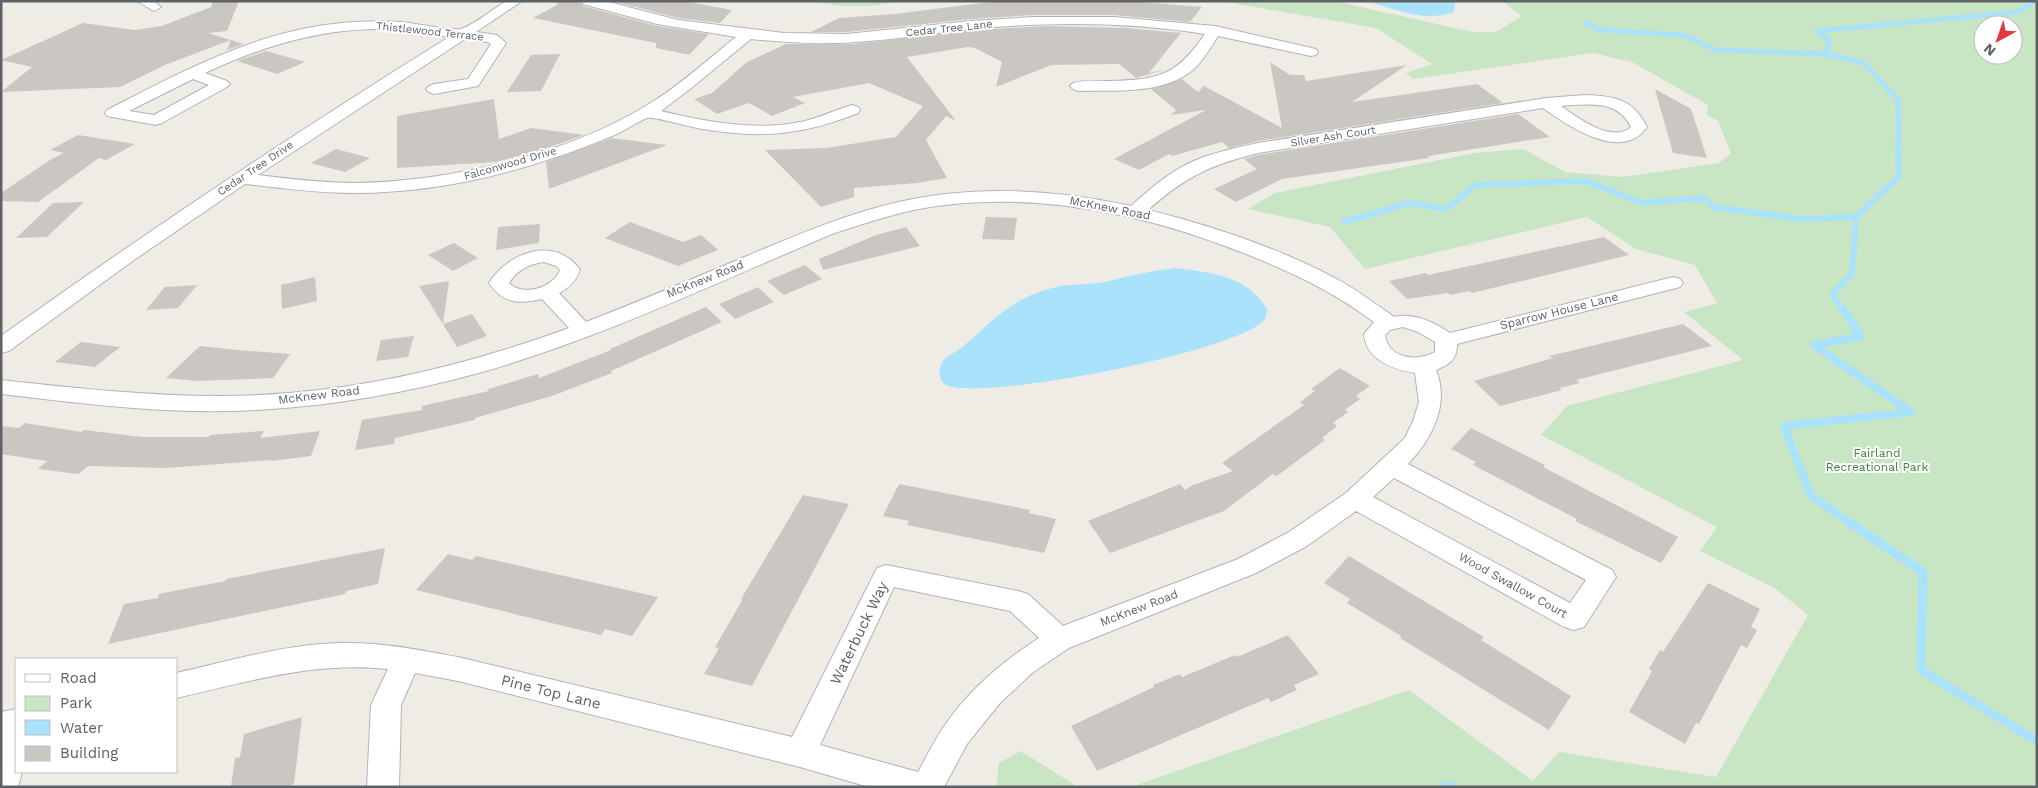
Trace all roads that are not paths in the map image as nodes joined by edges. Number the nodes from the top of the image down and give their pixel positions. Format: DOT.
graph roads {
  1 [pos="516,1"];
  2 [pos="588,1"];
  3 [pos="1215,30"];
  4 [pos="748,34"];
  5 [pos="462,35"];
  6 [pos="1311,52"];
  7 [pos="191,73"];
  8 [pos="1078,86"];
  9 [pos="434,89"];
  10 [pos="1546,103"];
  11 [pos="852,110"];
  12 [pos="646,112"];
  13 [pos="239,178"];
  14 [pos="1136,210"];
  15 [pos="1674,283"];
  16 [pos="547,292"];
  17 [pos="1388,322"];
  18 [pos="582,330"];
  19 [pos="1446,340"];
  20 [pos="1,346"];
  21 [pos="1423,366"];
  22 [pos="1,387"];
  23 [pos="1392,466"];
  24 [pos="1355,498"];
  25 [pos="1058,640"];
  26 [pos="407,659"];
  27 [pos="178,686"];
  28 [pos="15,722"];
  29 [pos="1,726"];
  30 [pos="15,743"];
  31 [pos="800,753"];
  32 [pos="2,787"];
  33 [pos="384,787"];
  34 [pos="920,787"];
  35 [pos="927,787"];
  1 -- 5 [label="street, Cedar Tree Drive"];
  2 -- 4 [label="street, Cedar Tree Lane"];
  3 -- 4 [label="street, Cedar Tree Lane"];
  3 -- 6 [label="street, Cedar Tree Lane"];
  3 -- 8 [label="street"];
  4 -- 12 [label="street, Falconwood Drive"];
  5 -- 7 [label="street, Thistlewood Terrace"];
  5 -- 9 [label="street, Thistlewood Terrace"];
  5 -- 13 [label="street, Cedar Tree Drive"];
  7 -- 7 [label="street, Thistlewood Terrace"];
  10 -- 10 [label="street, Silver Ash Court"];
  10 -- 14 [label="street, Silver Ash Court"];
  11 -- 12 [label="street"];
  12 -- 13 [label="street, Falconwood Drive"];
  13 -- 20 [label="street, Cedar Tree Drive"];
  14 -- 17 [label="street, McKnew Road"];
  14 -- 18 [label="street, McKnew Road"];
  15 -- 19 [label="street, Sparrow House Lane"];
  16 -- 18 [label="street"];
  17 -- 19 [label="street"];
  17 -- 21 [label="street"];
  18 -- 22 [label="street, McKnew Road"];
  19 -- 21 [label="street"];
  21 -- 23 [label="street, McKnew Road"];
  23 -- 24 [label="street, McKnew Road"];
  23 -- 24 [label="street, Wood Swallow Court"];
  24 -- 25 [label="street, McKnew Road"];
  25 -- 31 [label="street, Waterbuck Way"];
  25 -- 35 [label="street, McKnew Road"];
  26 -- 27 [label="street, Pine Top Lane"];
  26 -- 31 [label="street, Pine Top Lane"];
  26 -- 33 [label="street"];
  28 -- 29 [label="street"];
  30 -- 32 [label="street"];
  31 -- 34 [label="street, Pine Top Lane"];
}
